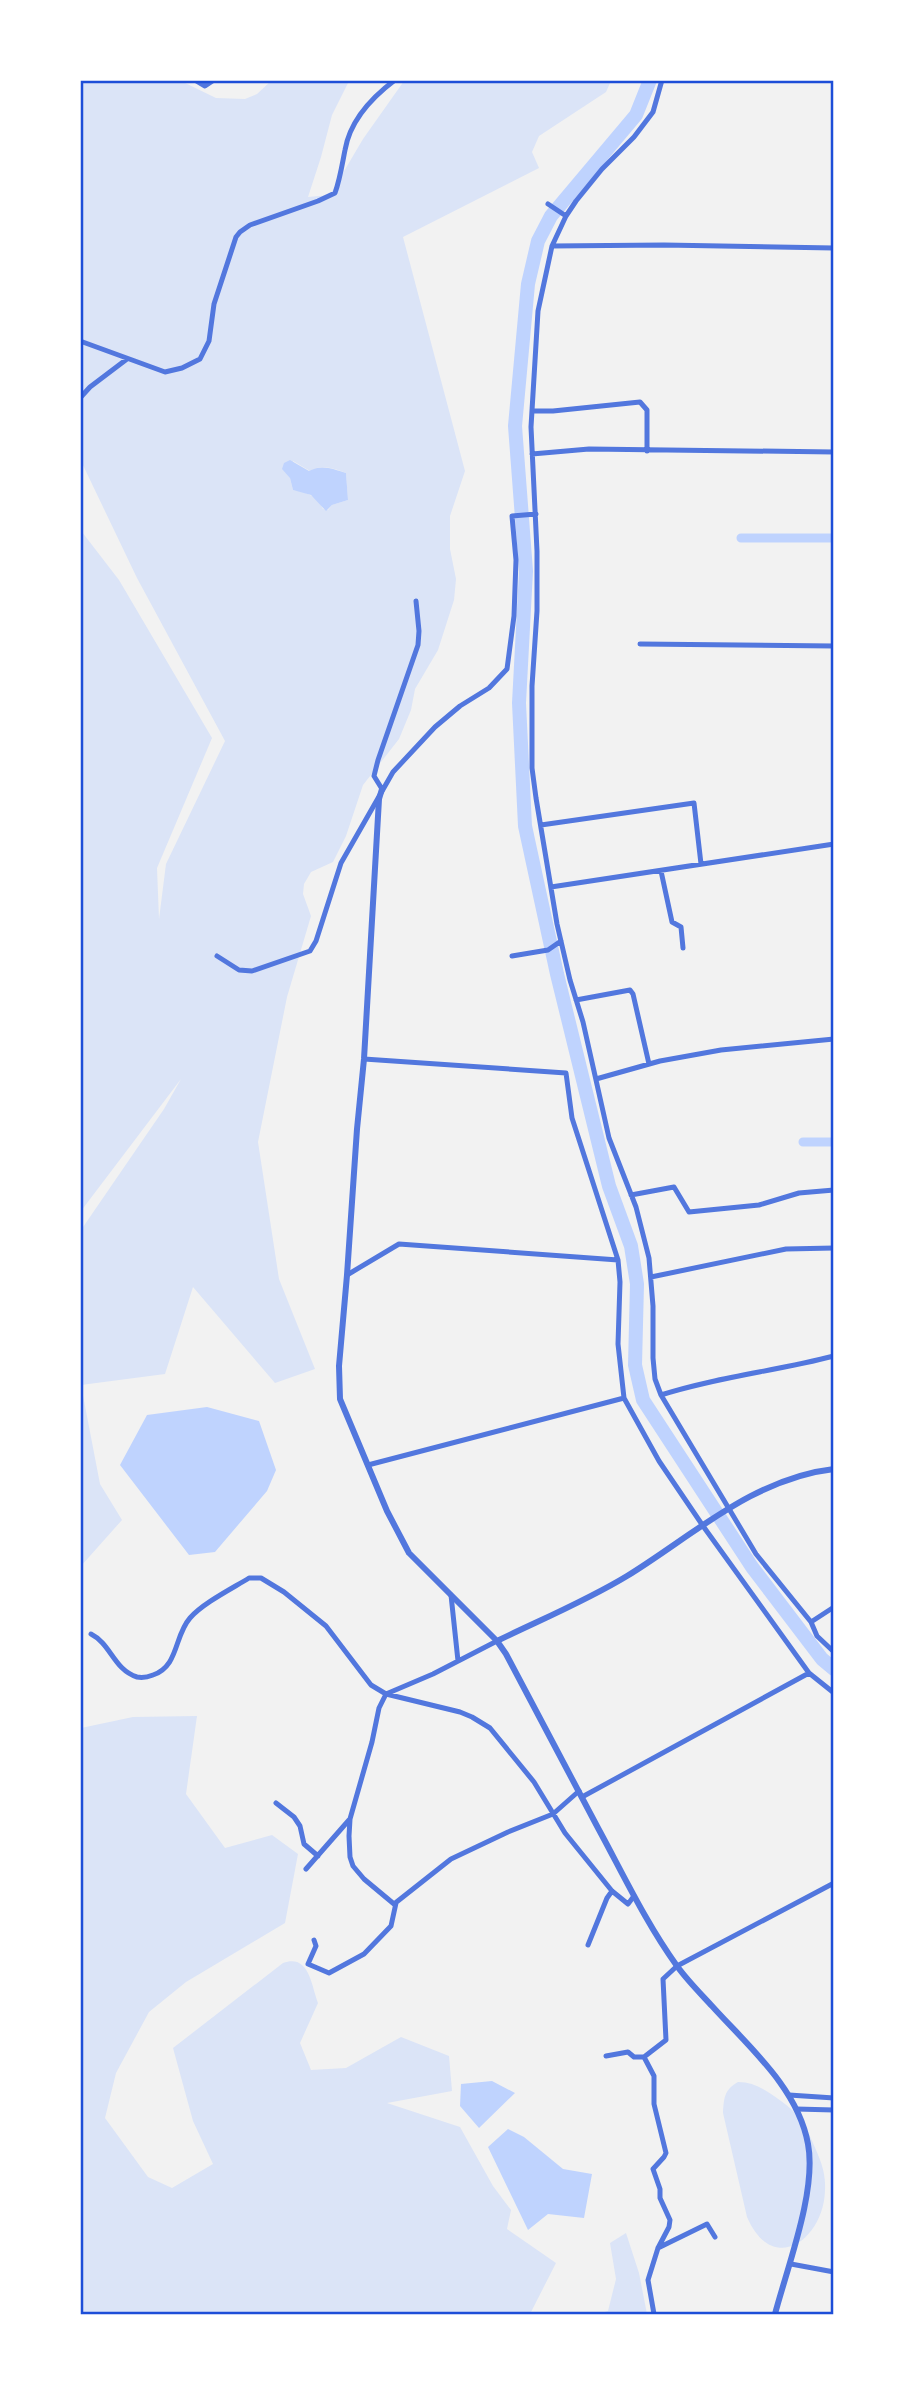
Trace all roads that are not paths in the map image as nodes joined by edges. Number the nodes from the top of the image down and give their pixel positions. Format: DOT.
graph roads {
  1 [pos="195,80"];
  2 [pos="214,80"];
  3 [pos="395,80"];
  4 [pos="662,80"];
  5 [pos="548,204"];
  6 [pos="566,216"];
  7 [pos="552,246"];
  8 [pos="834,248"];
  9 [pos="80,341"];
  10 [pos="127,359"];
  11 [pos="80,398"];
  12 [pos="532,411"];
  13 [pos="647,451"];
  14 [pos="834,452"];
  15 [pos="532,454"];
  16 [pos="533,514"];
  17 [pos="416,601"];
  18 [pos="640,644"];
  19 [pos="834,646"];
  20 [pos="382,789"];
  21 [pos="379,799"];
  22 [pos="541,825"];
  23 [pos="834,844"];
  24 [pos="701,864"];
  25 [pos="661,871"];
  26 [pos="551,887"];
  27 [pos="561,941"];
  28 [pos="683,948"];
  29 [pos="217,956"];
  30 [pos="512,956"];
  31 [pos="576,1000"];
  32 [pos="834,1039"];
  33 [pos="365,1059"];
  34 [pos="649,1064"];
  35 [pos="596,1079"];
  36 [pos="834,1190"];
  37 [pos="631,1195"];
  38 [pos="834,1248"];
  39 [pos="618,1260"];
  40 [pos="347,1275"];
  41 [pos="651,1277"];
  42 [pos="834,1356"];
  43 [pos="660,1395"];
  44 [pos="624,1398"];
  45 [pos="368,1465"];
  46 [pos="834,1469"];
  47 [pos="727,1511"];
  48 [pos="703,1526"];
  49 [pos="451,1595"];
  50 [pos="834,1607"];
  51 [pos="811,1622"];
  52 [pos="91,1634"];
  53 [pos="497,1640"];
  54 [pos="834,1652"];
  55 [pos="458,1661"];
  56 [pos="809,1674"];
  57 [pos="834,1693"];
  58 [pos="386,1694"];
  59 [pos="580,1794"];
  60 [pos="276,1803"];
  61 [pos="553,1814"];
  62 [pos="349,1821"];
  63 [pos="318,1856"];
  64 [pos="306,1869"];
  65 [pos="834,1883"];
  66 [pos="612,1891"];
  67 [pos="634,1896"];
  68 [pos="396,1903"];
  69 [pos="314,1940"];
  70 [pos="588,1945"];
  71 [pos="677,1966"];
  72 [pos="606,2056"];
  73 [pos="644,2057"];
  74 [pos="789,2095"];
  75 [pos="834,2098"];
  76 [pos="796,2109"];
  77 [pos="834,2110"];
  78 [pos="715,2237"];
  79 [pos="658,2248"];
  80 [pos="791,2264"];
  81 [pos="834,2272"];
  82 [pos="654,2315"];
  83 [pos="775,2315"];
  1 -- 2 [label="street"];
  3 -- 10 [label="street"];
  4 -- 6 [label="street"];
  5 -- 6 [label="street"];
  6 -- 7 [label="street"];
  7 -- 8 [label="street"];
  7 -- 12 [label="street"];
  9 -- 10 [label="street"];
  10 -- 11 [label="street"];
  12 -- 13 [label="street"];
  12 -- 15 [label="street"];
  13 -- 14 [label="street"];
  13 -- 15 [label="street"];
  15 -- 16 [label="street"];
  16 -- 21 [label="street"];
  16 -- 22 [label="street"];
  17 -- 20 [label="street"];
  18 -- 19 [label="street"];
  20 -- 21 [label="street"];
  21 -- 29 [label="street"];
  21 -- 33 [label="street"];
  22 -- 24 [label="street"];
  22 -- 26 [label="street"];
  23 -- 24 [label="street"];
  24 -- 25 [label="street"];
  25 -- 26 [label="street"];
  25 -- 28 [label="street"];
  26 -- 27 [label="street"];
  27 -- 30 [label="street"];
  27 -- 31 [label="street"];
  31 -- 34 [label="street"];
  31 -- 35 [label="street"];
  32 -- 34 [label="street"];
  33 -- 39 [label="street"];
  33 -- 40 [label="street"];
  34 -- 35 [label="street"];
  35 -- 37 [label="street"];
  36 -- 37 [label="street"];
  37 -- 41 [label="street"];
  38 -- 41 [label="street"];
  39 -- 40 [label="street"];
  39 -- 44 [label="street"];
  40 -- 45 [label="street"];
  41 -- 43 [label="street"];
  42 -- 43 [label="street"];
  43 -- 47 [label="street"];
  44 -- 45 [label="street"];
  44 -- 48 [label="street"];
  45 -- 49 [label="street"];
  46 -- 47 [label="street"];
  47 -- 48 [label="street"];
  47 -- 51 [label="street"];
  48 -- 53 [label="street"];
  48 -- 56 [label="street"];
  49 -- 53 [label="street"];
  49 -- 55 [label="street"];
  50 -- 51 [label="street"];
  51 -- 54 [label="street"];
  52 -- 58 [label="street"];
  53 -- 55 [label="street"];
  53 -- 59 [label="street"];
  55 -- 58 [label="street"];
  56 -- 57 [label="street"];
  56 -- 59 [label="street"];
  58 -- 61 [label="street"];
  58 -- 62 [label="street"];
  59 -- 61 [label="street"];
  59 -- 67 [label="street"];
  60 -- 63 [label="street"];
  61 -- 66 [label="street"];
  61 -- 68 [label="street"];
  62 -- 63 [label="street"];
  62 -- 68 [label="street"];
  63 -- 64 [label="street"];
  65 -- 71 [label="street"];
  66 -- 67 [label="street"];
  66 -- 70 [label="street"];
  67 -- 71 [label="street"];
  68 -- 69 [label="street"];
  71 -- 73 [label="street"];
  71 -- 74 [label="street"];
  72 -- 73 [label="street"];
  73 -- 79 [label="street"];
  74 -- 75 [label="street"];
  74 -- 76 [label="street"];
  76 -- 77 [label="street"];
  76 -- 80 [label="street"];
  78 -- 79 [label="street"];
  79 -- 82 [label="street"];
  80 -- 81 [label="street"];
  80 -- 83 [label="street"];
}
